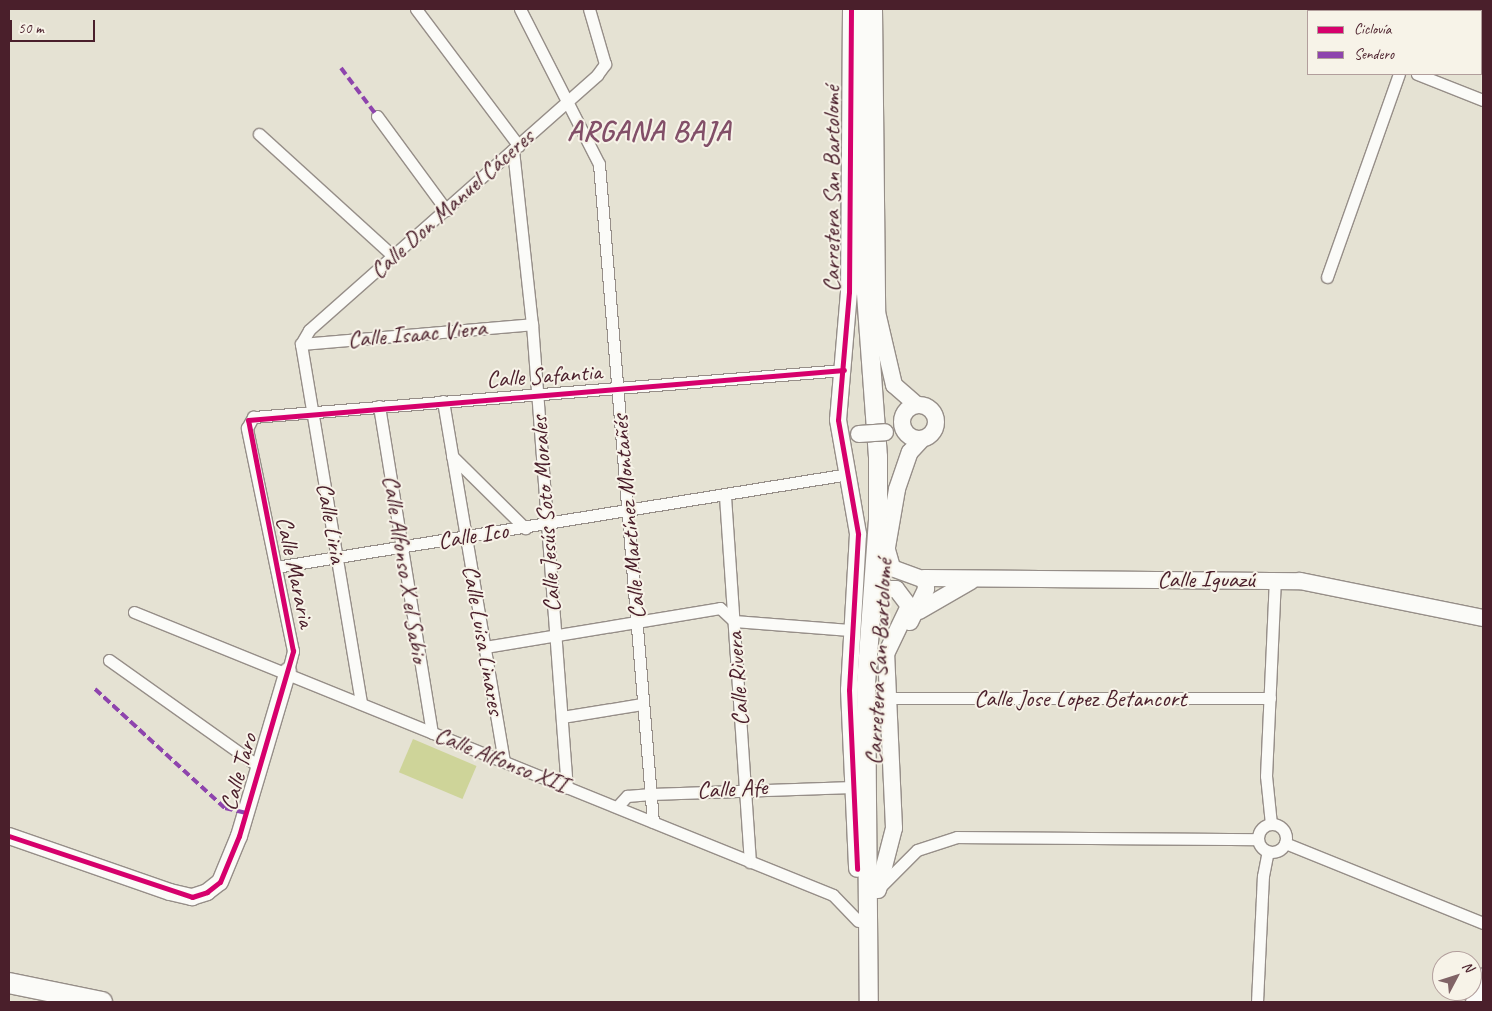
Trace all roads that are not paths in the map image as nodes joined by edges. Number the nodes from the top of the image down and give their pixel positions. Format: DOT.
graph roads {
  1 [pos="416,9"];
  2 [pos="520,9"];
  3 [pos="589,9"];
  4 [pos="851,9"];
  5 [pos="859,9"];
  6 [pos="865,9"];
  7 [pos="874,9"];
  8 [pos="1399,75"];
  9 [pos="1420,75"];
  10 [pos="1483,100"];
  11 [pos="567,101"];
  12 [pos="377,116"];
  13 [pos="259,134"];
  14 [pos="516,148"];
  15 [pos="446,210"];
  16 [pos="393,256"];
  17 [pos="1327,277"];
  18 [pos="532,324"];
  19 [pos="301,344"];
  20 [pos="844,370"];
  21 [pos="618,389"];
  22 [pos="537,394"];
  23 [pos="443,401"];
  24 [pos="916,405"];
  25 [pos="378,406"];
  26 [pos="311,413"];
  27 [pos="248,420"];
  28 [pos="902,429"];
  29 [pos="841,437"];
  30 [pos="921,440"];
  31 [pos="452,456"];
  32 [pos="848,474"];
  33 [pos="725,496"];
  34 [pos="629,510"];
  35 [pos="547,525"];
  36 [pos="524,528"];
  37 [pos="465,538"];
  38 [pos="401,547"];
  39 [pos="886,547"];
  40 [pos="337,556"];
  41 [pos="276,567"];
  42 [pos="922,578"];
  43 [pos="975,578"];
  44 [pos="1275,580"];
  45 [pos="883,594"];
  46 [pos="913,610"];
  47 [pos="134,612"];
  48 [pos="1483,618"];
  49 [pos="734,621"];
  50 [pos="638,622"];
  51 [pos="850,630"];
  52 [pos="556,635"];
  53 [pos="485,647"];
  54 [pos="109,660"];
  55 [pos="288,671"];
  56 [pos="889,692"];
  57 [pos="1270,698"];
  58 [pos="361,702"];
  59 [pos="642,704"];
  60 [pos="562,717"];
  61 [pos="432,733"];
  62 [pos="504,760"];
  63 [pos="258,766"];
  64 [pos="852,787"];
  65 [pos="567,788"];
  66 [pos="746,788"];
  67 [pos="650,794"];
  68 [pos="618,807"];
  69 [pos="653,822"];
  70 [pos="1272,824"];
  71 [pos="869,832"];
  72 [pos="9,836"];
  73 [pos="1258,838"];
  74 [pos="1285,843"];
  75 [pos="1268,851"];
  76 [pos="750,862"];
  77 [pos="857,869"];
  78 [pos="878,890"];
  79 [pos="862,922"];
  80 [pos="1483,923"];
  81 [pos="1483,977"];
  82 [pos="9,982"];
  83 [pos="102,1002"];
  84 [pos="858,1002"];
  85 [pos="869,1002"];
  86 [pos="1257,1002"];
  87 [pos="1474,1002"];
  1 -- 14 [label="street"];
  2 -- 11 [label="street, Calle Martínez Montañés"];
  3 -- 11 [label="street, Calle Don Manuel Cáceres"];
  4 -- 20 [label="street, Carretera San Bartolomé"];
  5 -- 77 [label="main road, Carretera San Bartolomé"];
  6 -- 71 [label="main road, Carretera San Bartolomé"];
  7 -- 24 [label="street, Carretera San Bartolomé"];
  8 -- 17 [label="street"];
  9 -- 10 [label="street"];
  11 -- 14 [label="street, Calle Don Manuel Cáceres"];
  11 -- 21 [label="street, Calle Martínez Montañés"];
  12 -- 15 [label="street"];
  13 -- 16 [label="street"];
  14 -- 15 [label="street, Calle Don Manuel Cáceres"];
  14 -- 18 [label="street, Calle Jesús Soto Morales"];
  15 -- 16 [label="street, Calle Don Manuel Cáceres"];
  16 -- 19 [label="street, Calle Don Manuel Cáceres"];
  18 -- 19 [label="street, Calle Isaac Viera"];
  18 -- 22 [label="street, Calle Jesús Soto Morales"];
  19 -- 26 [label="street, Calle Liria"];
  20 -- 21 [label="street, Calle Safantia"];
  20 -- 29 [label="street, Carretera San Bartolomé"];
  21 -- 22 [label="street, Calle Safantia"];
  21 -- 34 [label="street, Calle Martínez Montañés"];
  22 -- 23 [label="street, Calle Safantia"];
  22 -- 35 [label="street, Calle Jesús Soto Morales"];
  23 -- 25 [label="street, Calle Safantia"];
  23 -- 31 [label="street, Calle Luisa Linares"];
  24 -- 28 [label="street"];
  24 -- 30 [label="street"];
  25 -- 26 [label="street, Calle Safantia"];
  25 -- 38 [label="street, Calle Alfonso X el Sabio"];
  26 -- 27 [label="street, Calle Safantia"];
  26 -- 40 [label="street, Calle Liria"];
  27 -- 41 [label="street, Calle Mararia"];
  28 -- 29 [label="street, bridge"];
  28 -- 30 [label="street"];
  29 -- 32 [label="street, Carretera San Bartolomé"];
  30 -- 39 [label="street, Carretera San Bartolomé"];
  31 -- 36 [label="street"];
  31 -- 37 [label="street, Calle Luisa Linares"];
  32 -- 33 [label="street, Calle Ico"];
  32 -- 51 [label="street, Carretera San Bartolomé"];
  33 -- 34 [label="street, Calle Ico"];
  33 -- 49 [label="street, Calle Rivera"];
  34 -- 35 [label="street, Calle Ico"];
  34 -- 50 [label="street, Calle Martínez Montañés"];
  35 -- 36 [label="street, Calle Ico"];
  35 -- 52 [label="street, Calle Jesús Soto Morales"];
  36 -- 37 [label="street, Calle Ico"];
  37 -- 38 [label="street, Calle Ico"];
  37 -- 53 [label="street, Calle Luisa Linares"];
  38 -- 40 [label="street, Calle Ico"];
  38 -- 61 [label="street, Calle Alfonso X el Sabio"];
  39 -- 42 [label="street"];
  39 -- 45 [label="street, Carretera San Bartolomé"];
  40 -- 41 [label="street, Calle Ico"];
  40 -- 58 [label="street, Calle Liria"];
  41 -- 55 [label="street, Calle Mararia"];
  42 -- 43 [label="street, Calle Iguazú"];
  42 -- 45 [label="street"];
  42 -- 46 [label="street"];
  43 -- 44 [label="street, Calle Iguazú"];
  43 -- 46 [label="street"];
  44 -- 48 [label="street, Calle Iguazú"];
  44 -- 57 [label="street"];
  45 -- 46 [label="street"];
  45 -- 71 [label="street, Carretera San Bartolomé"];
  46 -- 56 [label="street"];
  47 -- 55 [label="street, Calle Alfonso XII"];
  49 -- 50 [label="street"];
  49 -- 51 [label="street"];
  49 -- 66 [label="street, Calle Rivera"];
  50 -- 52 [label="street"];
  50 -- 59 [label="street, Calle Martínez Montañés"];
  51 -- 64 [label="street, Carretera San Bartolomé"];
  52 -- 53 [label="street"];
  52 -- 60 [label="street, Calle Jesús Soto Morales"];
  53 -- 62 [label="street, Calle Luisa Linares"];
  54 -- 63 [label="street"];
  55 -- 58 [label="street, Calle Alfonso XII"];
  55 -- 63 [label="street, Calle Taro"];
  56 -- 57 [label="street, Calle Jose Lopez Betancort"];
  56 -- 78 [label="street"];
  57 -- 70 [label="street"];
  58 -- 61 [label="street, Calle Alfonso XII"];
  59 -- 60 [label="street"];
  59 -- 67 [label="street, Calle Martínez Montañés"];
  60 -- 65 [label="street, Calle Jesús Soto Morales"];
  61 -- 62 [label="street, Calle Alfonso XII"];
  62 -- 65 [label="street, Calle Alfonso XII"];
  63 -- 72 [label="street, Calle Taro"];
  64 -- 66 [label="street, Calle Afe"];
  64 -- 77 [label="street, Carretera San Bartolomé"];
  65 -- 68 [label="street, Calle Alfonso XII"];
  66 -- 67 [label="street, Calle Afe"];
  66 -- 76 [label="street, Calle Rivera"];
  67 -- 68 [label="street, Calle Afe"];
  67 -- 69 [label="street, Calle Martínez Montañés"];
  68 -- 69 [label="street, Calle Alfonso XII"];
  69 -- 76 [label="street, Calle Alfonso XII"];
  70 -- 73 [label="street"];
  70 -- 74 [label="street"];
  71 -- 79 [label="main road, Carretera San Bartolomé"];
  73 -- 75 [label="street"];
  73 -- 78 [label="street"];
  74 -- 75 [label="street"];
  74 -- 80 [label="street"];
  75 -- 86 [label="street"];
  76 -- 79 [label="street, Calle Alfonso XII"];
  77 -- 79 [label="main road, Carretera San Bartolomé"];
  78 -- 79 [label="main road"];
  79 -- 84 [label="main road, Carretera San Bartolomé"];
  79 -- 85 [label="main road, Carretera San Bartolomé"];
  81 -- 87 [label="street"];
  82 -- 83 [label="highway"];
}
